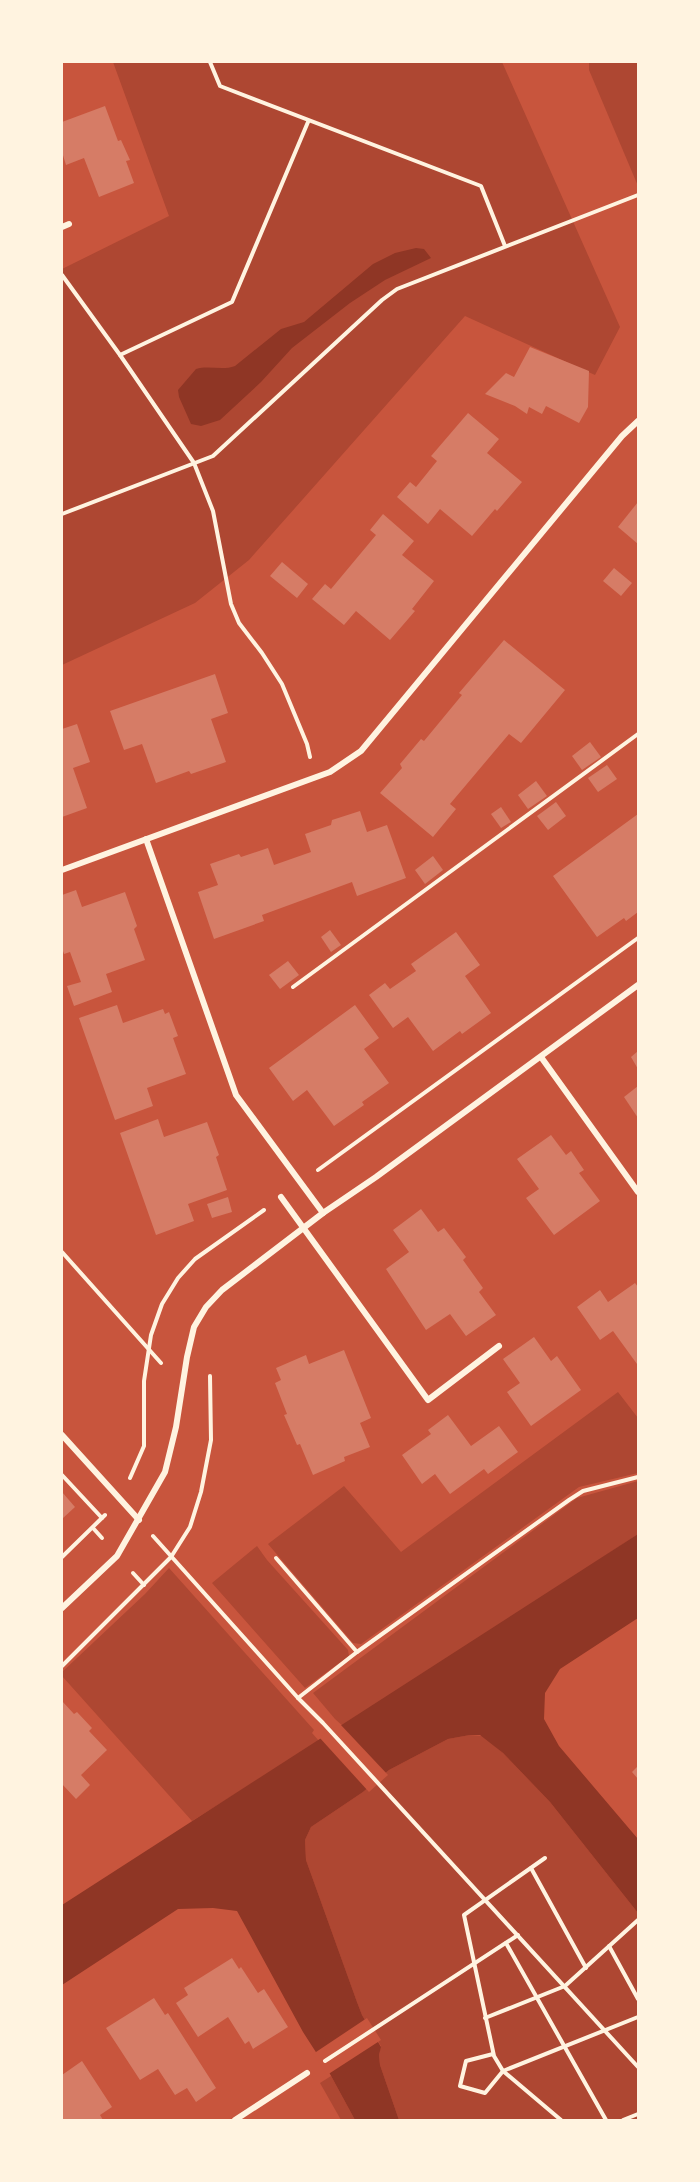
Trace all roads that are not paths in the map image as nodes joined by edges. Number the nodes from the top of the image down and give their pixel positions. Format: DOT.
graph roads {
  1 [pos="69,224"];
  2 [pos="62,227"];
  3 [pos="639,420"];
  4 [pos="146,839"];
  5 [pos="62,870"];
  6 [pos="639,986"];
  7 [pos="541,1057"];
  8 [pos="639,1192"];
  9 [pos="281,1197"];
  10 [pos="323,1213"];
  11 [pos="303,1228"];
  12 [pos="499,1346"];
  13 [pos="62,1435"];
  14 [pos="139,1520"];
  15 [pos="62,1608"];
  16 [pos="307,2073"];
  17 [pos="235,2121"];
  1 -- 2 [label="street"];
  3 -- 4 [label="street"];
  4 -- 5 [label="street"];
  4 -- 10 [label="street"];
  6 -- 7 [label="street"];
  7 -- 8 [label="street"];
  7 -- 10 [label="street"];
  9 -- 11 [label="street"];
  10 -- 11 [label="street"];
  11 -- 12 [label="street"];
  11 -- 14 [label="street"];
  13 -- 14 [label="street"];
  14 -- 15 [label="street"];
  16 -- 17 [label="street"];
}
